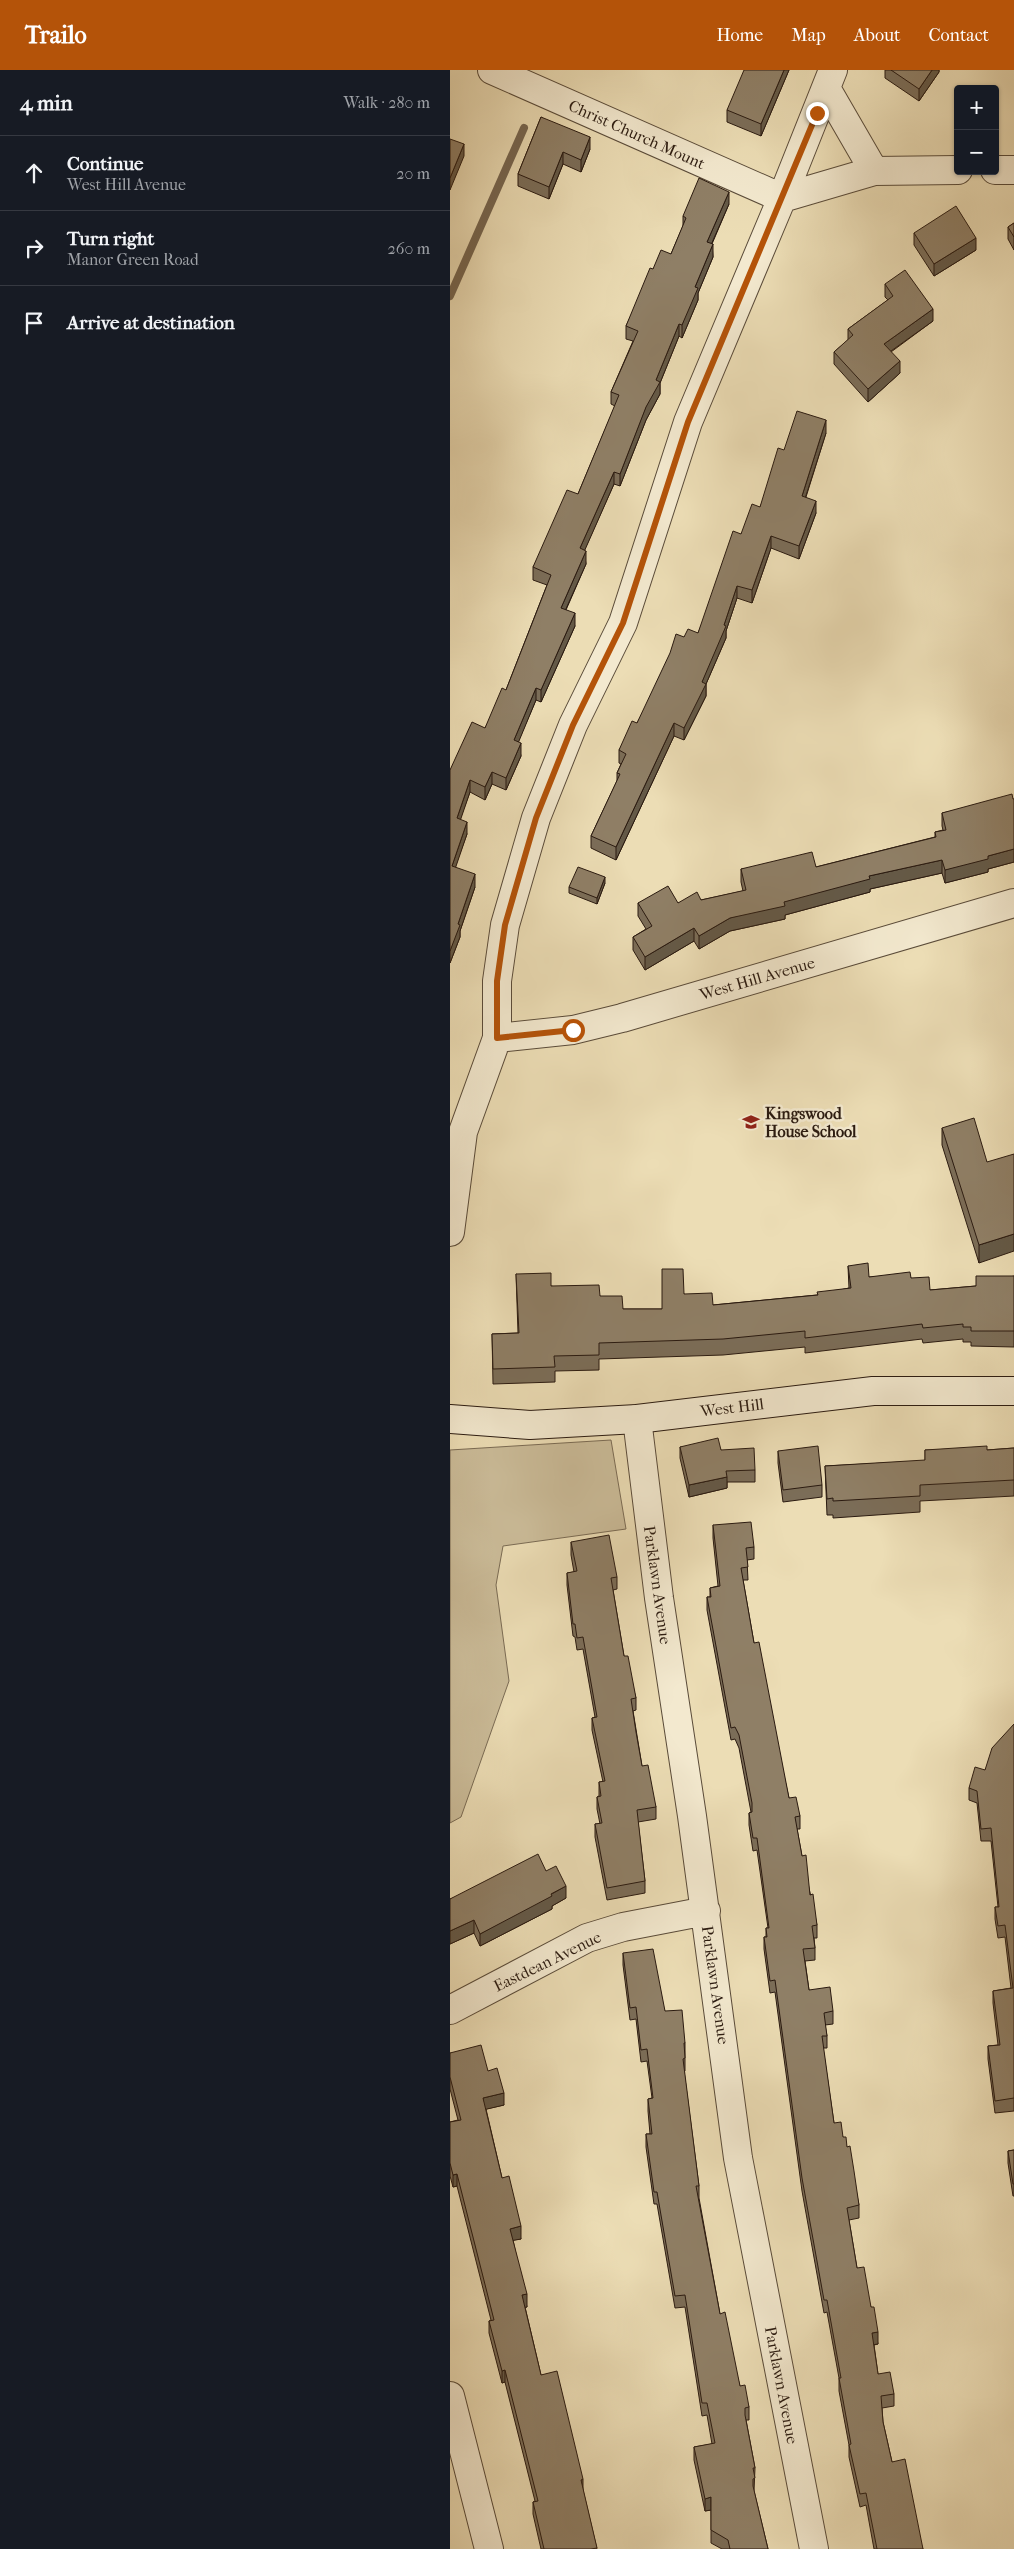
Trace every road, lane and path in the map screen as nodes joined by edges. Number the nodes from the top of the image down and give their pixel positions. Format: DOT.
graph roads {
  1 [pos="492,70"];
  2 [pos="829,79"];
  3 [pos="954,170"];
  4 [pos="999,170"];
  5 [pos="1014,170"];
  6 [pos="874,171"];
  7 [pos="782,198"];
  8 [pos="1014,902"];
  9 [pos="497,1038"];
  10 [pos="450,1232"];
  11 [pos="1014,1390"];
  12 [pos="450,1419"];
  13 [pos="637,1419"];
  14 [pos="706,1911"];
  15 [pos="450,2010"];
  16 [pos="450,2396"];
  17 [pos="489,2549"];
  18 [pos="814,2549"];
  1 -- 7 [label="street, Christ Church Mount"];
  2 -- 6 [label="street"];
  2 -- 7 [label="street"];
  3 -- 6 [label="street"];
  4 -- 5 [label="street"];
  6 -- 7 [label="street"];
  7 -- 9 [label="street"];
  8 -- 9 [label="street, West Hill Avenue"];
  9 -- 10 [label="street"];
  11 -- 13 [label="street, West Hill"];
  12 -- 13 [label="street, West Hill"];
  13 -- 14 [label="street, Parklawn Avenue"];
  14 -- 15 [label="street, Eastdean Avenue"];
  14 -- 18 [label="street, Parklawn Avenue"];
  16 -- 17 [label="street"];
}
